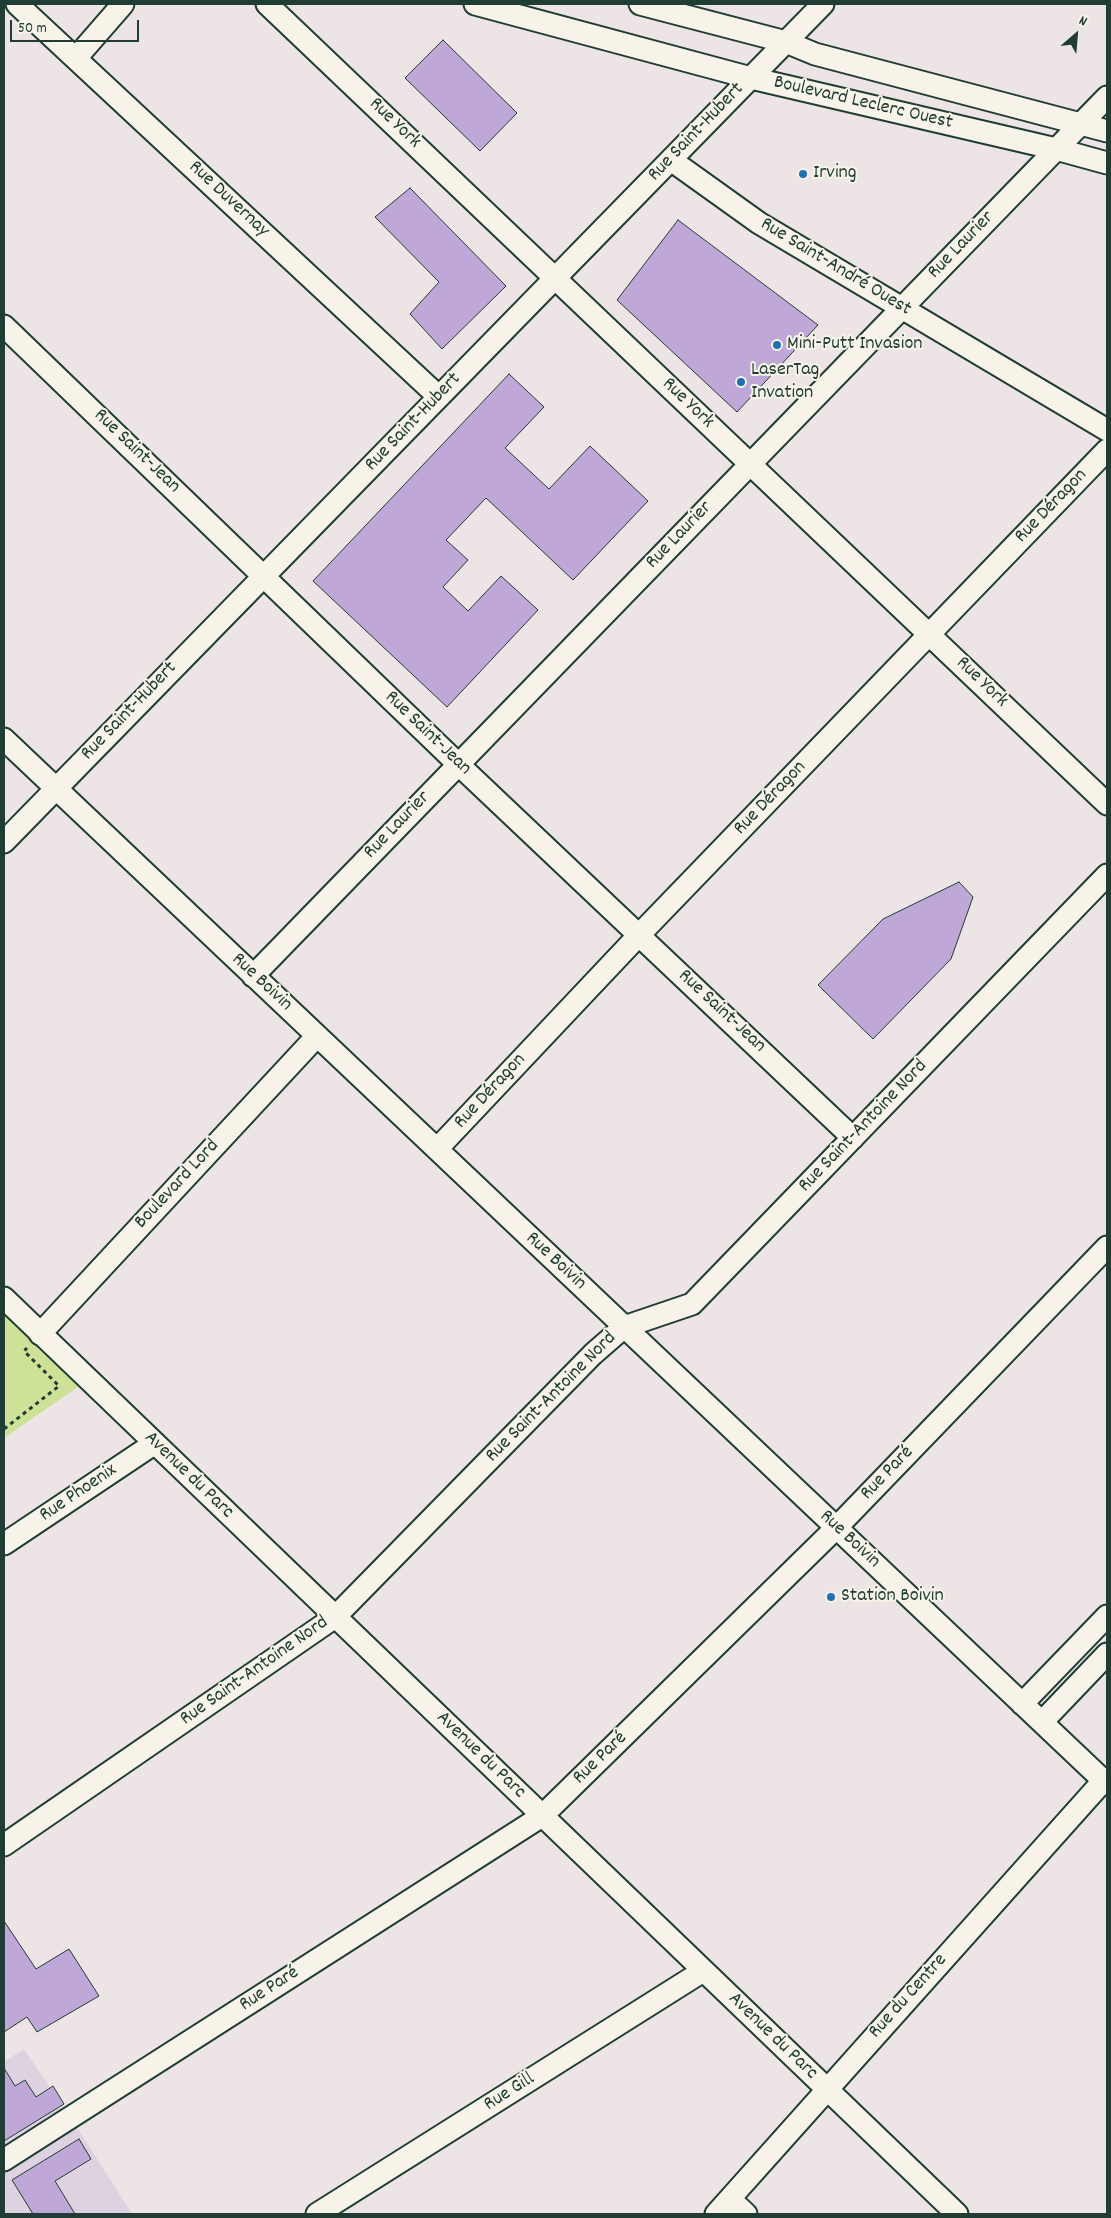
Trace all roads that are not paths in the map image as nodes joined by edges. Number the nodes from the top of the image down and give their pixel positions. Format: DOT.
graph roads {
  1 [pos="18,4"];
  2 [pos="123,4"];
  3 [pos="267,4"];
  4 [pos="475,4"];
  5 [pos="640,4"];
  6 [pos="823,4"];
  7 [pos="786,42"];
  8 [pos="76,58"];
  9 [pos="751,78"];
  10 [pos="1107,97"];
  11 [pos="1081,124"];
  12 [pos="1107,131"];
  13 [pos="1056,149"];
  14 [pos="671,160"];
  15 [pos="1107,163"];
  16 [pos="555,278"];
  17 [pos="902,308"];
  18 [pos="4,326"];
  19 [pos="439,397"];
  20 [pos="1107,430"];
  21 [pos="1107,450"];
  22 [pos="750,464"];
  23 [pos="264,575"];
  24 [pos="929,634"];
  25 [pos="4,739"];
  26 [pos="458,764"];
  27 [pos="55,789"];
  28 [pos="1107,804"];
  29 [pos="4,842"];
  30 [pos="1107,875"];
  31 [pos="639,936"];
  32 [pos="253,976"];
  33 [pos="317,1036"];
  34 [pos="853,1138"];
  35 [pos="436,1149"];
  36 [pos="1107,1247"];
  37 [pos="4,1298"];
  38 [pos="624,1327"];
  39 [pos="40,1334"];
  40 [pos="155,1443"];
  41 [pos="836,1528"];
  42 [pos="4,1544"];
  43 [pos="1107,1616"];
  44 [pos="335,1617"];
  45 [pos="1107,1654"];
  46 [pos="1022,1704"];
  47 [pos="1042,1722"];
  48 [pos="1105,1782"];
  49 [pos="542,1816"];
  50 [pos="4,1845"];
  51 [pos="703,1971"];
  52 [pos="827,2089"];
  53 [pos="4,2160"];
  54 [pos="723,2206"];
  55 [pos="317,2214"];
  56 [pos="746,2214"];
  57 [pos="957,2214"];
  1 -- 8 [label="street, Rue Duvernay"];
  2 -- 8 [label="street"];
  3 -- 16 [label="street, Rue York"];
  4 -- 9 [label="street, Boulevard Leclerc Ouest"];
  5 -- 7 [label="street, Boulevard Leclerc Ouest"];
  6 -- 7 [label="street, Rue Saint-Hubert"];
  7 -- 9 [label="street, Rue Saint-Hubert"];
  7 -- 11 [label="street, Boulevard Leclerc Ouest"];
  8 -- 19 [label="street, Rue Duvernay"];
  9 -- 13 [label="street, Boulevard Leclerc Ouest"];
  9 -- 14 [label="street, Rue Saint-Hubert"];
  10 -- 11 [label="street, Rue Laurier"];
  11 -- 12 [label="street, Boulevard Leclerc Ouest"];
  11 -- 13 [label="street, Rue Laurier"];
  13 -- 15 [label="street, Boulevard Leclerc Ouest"];
  13 -- 17 [label="street, Rue Laurier"];
  14 -- 16 [label="street, Rue Saint-Hubert"];
  14 -- 17 [label="street, Rue Saint-André Ouest"];
  16 -- 19 [label="street, Rue Saint-Hubert"];
  16 -- 22 [label="street, Rue York"];
  17 -- 20 [label="street, Rue Saint-André Ouest"];
  17 -- 22 [label="street, Rue Laurier"];
  18 -- 23 [label="street, Rue Saint-Jean"];
  19 -- 23 [label="street, Rue Saint-Hubert"];
  21 -- 24 [label="street, Rue Déragon"];
  22 -- 24 [label="street, Rue York"];
  22 -- 26 [label="street, Rue Laurier"];
  23 -- 26 [label="street, Rue Saint-Jean"];
  23 -- 27 [label="street, Rue Saint-Hubert"];
  24 -- 28 [label="street, Rue York"];
  24 -- 31 [label="street, Rue Déragon"];
  25 -- 27 [label="street, Rue Boivin"];
  26 -- 31 [label="street, Rue Saint-Jean"];
  26 -- 32 [label="street, Rue Laurier"];
  27 -- 29 [label="street, Rue Saint-Hubert"];
  27 -- 32 [label="street, Rue Boivin"];
  30 -- 34 [label="street, Rue Saint-Antoine Nord"];
  31 -- 34 [label="street, Rue Saint-Jean"];
  31 -- 35 [label="street, Rue Déragon"];
  32 -- 33 [label="street, Rue Boivin"];
  33 -- 35 [label="street, Rue Boivin"];
  33 -- 39 [label="street, Boulevard Lord"];
  34 -- 38 [label="street, Rue Saint-Antoine Nord"];
  35 -- 38 [label="street, Rue Boivin"];
  36 -- 41 [label="street, Rue Paré"];
  37 -- 39 [label="street, Avenue du Parc"];
  38 -- 41 [label="street, Rue Boivin"];
  38 -- 44 [label="street, Rue Saint-Antoine Nord"];
  39 -- 40 [label="street, Avenue du Parc"];
  40 -- 42 [label="street, Rue Phoenix"];
  40 -- 44 [label="street, Avenue du Parc"];
  41 -- 46 [label="street, Rue Boivin"];
  41 -- 49 [label="street, Rue Paré"];
  43 -- 46 [label="street"];
  44 -- 49 [label="street, Avenue du Parc"];
  44 -- 50 [label="street, Rue Saint-Antoine Nord"];
  45 -- 47 [label="street"];
  46 -- 47 [label="street, Rue Boivin"];
  47 -- 48 [label="street, Rue Boivin"];
  48 -- 52 [label="street, Rue du Centre"];
  49 -- 51 [label="street, Avenue du Parc"];
  49 -- 53 [label="street, Rue Paré"];
  51 -- 52 [label="street, Avenue du Parc"];
  51 -- 55 [label="street, Rue Gill"];
  52 -- 54 [label="street, Rue du Centre"];
  52 -- 57 [label="street, Avenue du Parc"];
  54 -- 56 [label="street"];
}
